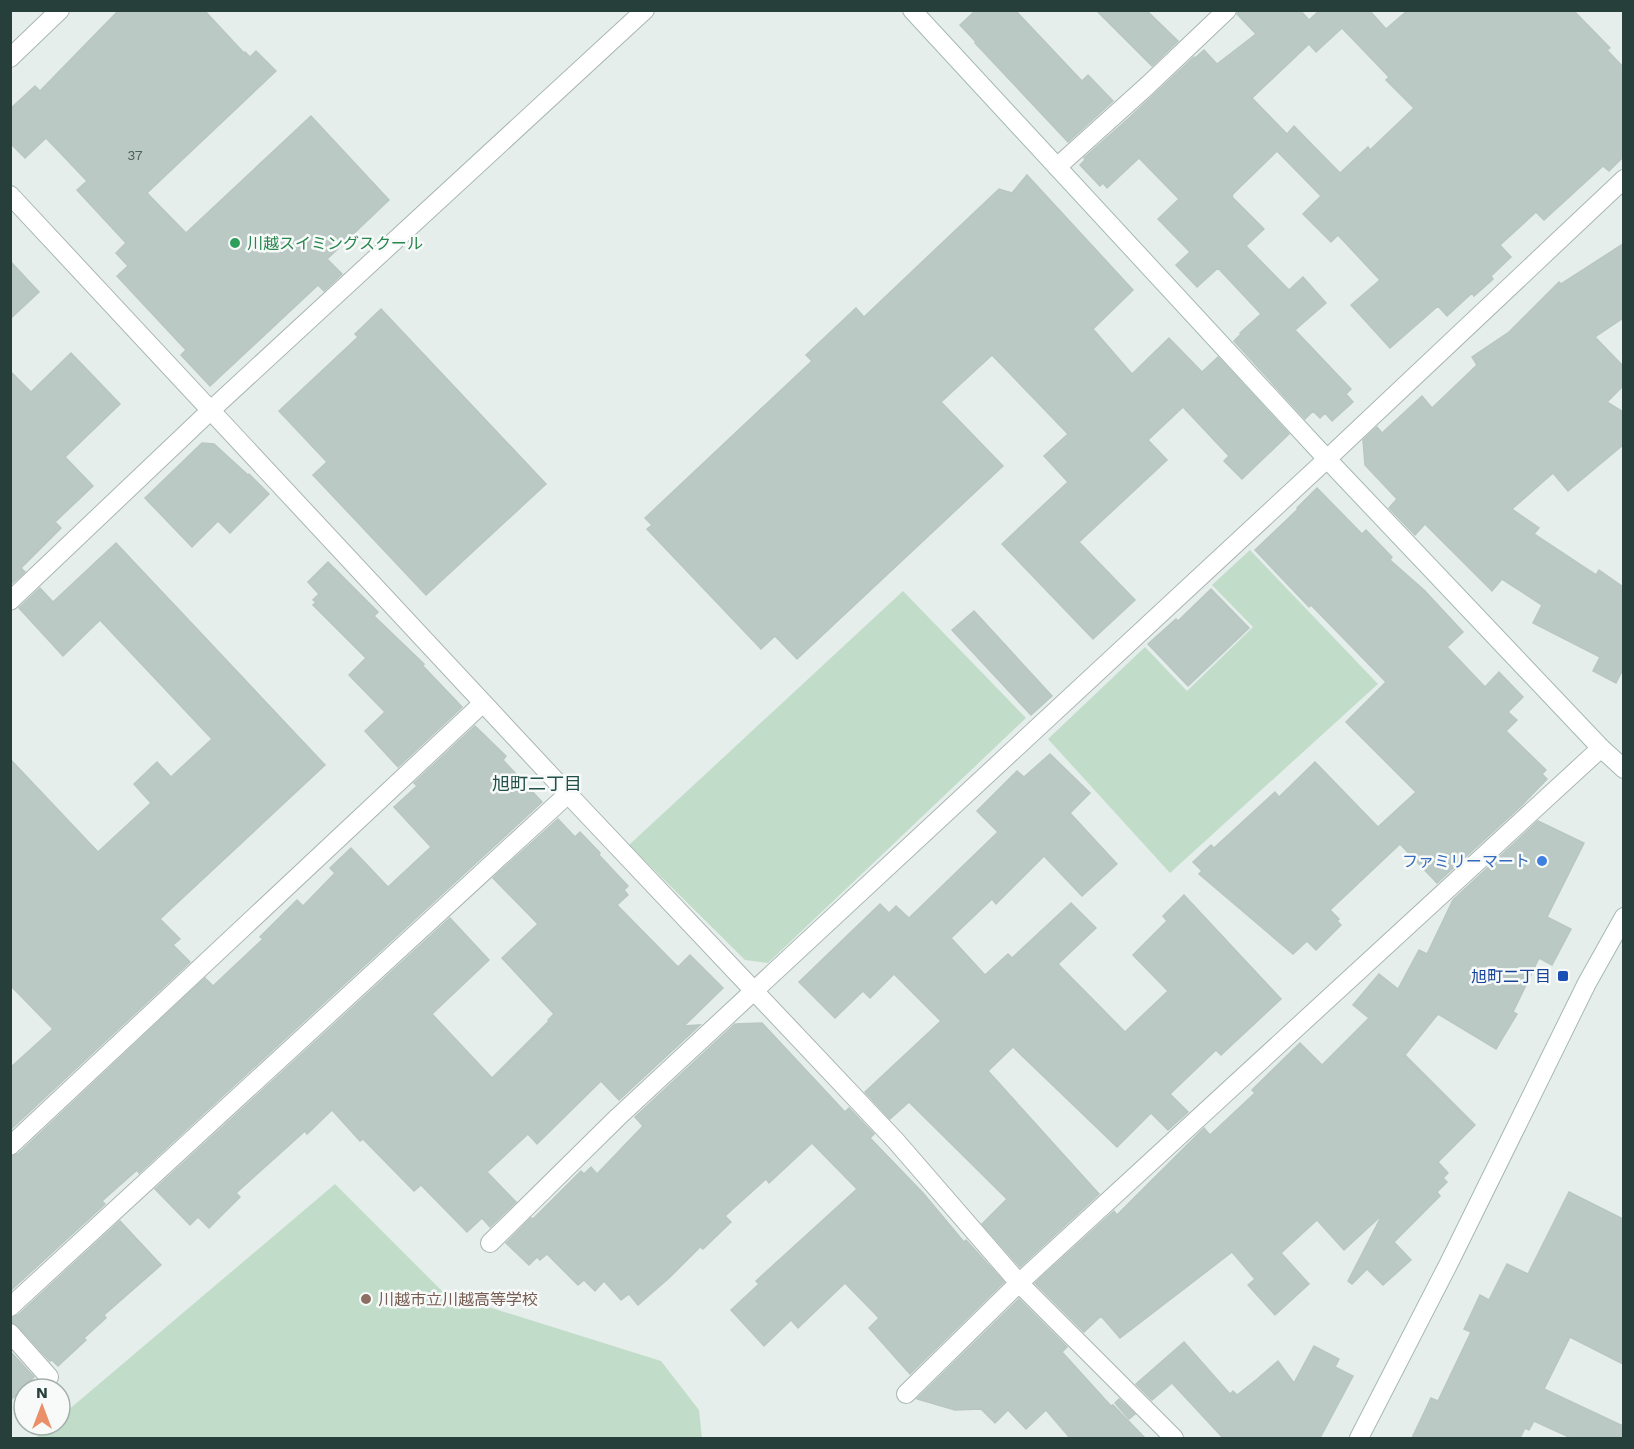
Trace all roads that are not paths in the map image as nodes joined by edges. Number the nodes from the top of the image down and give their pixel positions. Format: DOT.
graph roads {
  1 [pos="60,10"];
  2 [pos="645,10"];
  3 [pos="912,10"];
  4 [pos="1227,10"];
  5 [pos="10,58"];
  6 [pos="1057,167"];
  7 [pos="1623,179"];
  8 [pos="10,195"];
  9 [pos="210,411"];
  10 [pos="1327,459"];
  11 [pos="10,601"];
  12 [pos="483,703"];
  13 [pos="1601,748"];
  14 [pos="1623,769"];
  15 [pos="568,794"];
  16 [pos="1623,917"];
  17 [pos="754,992"];
  18 [pos="10,1146"];
  19 [pos="490,1243"];
  20 [pos="1018,1283"];
  21 [pos="10,1307"];
  22 [pos="10,1333"];
  23 [pos="49,1377"];
  24 [pos="906,1394"];
  25 [pos="1174,1438"];
  26 [pos="1359,1438"];
  1 -- 5 [label="street"];
  2 -- 9 [label="street"];
  3 -- 6 [label="street"];
  4 -- 6 [label="street"];
  6 -- 10 [label="street"];
  7 -- 10 [label="street"];
  8 -- 9 [label="street"];
  9 -- 11 [label="street"];
  9 -- 12 [label="street"];
  10 -- 13 [label="street"];
  10 -- 17 [label="street"];
  12 -- 15 [label="street"];
  12 -- 18 [label="street"];
  13 -- 14 [label="street"];
  13 -- 20 [label="street"];
  15 -- 17 [label="street"];
  15 -- 21 [label="street"];
  16 -- 26 [label="street"];
  17 -- 19 [label="street"];
  17 -- 20 [label="street"];
  20 -- 24 [label="street"];
  20 -- 25 [label="street"];
  22 -- 23 [label="street"];
}
